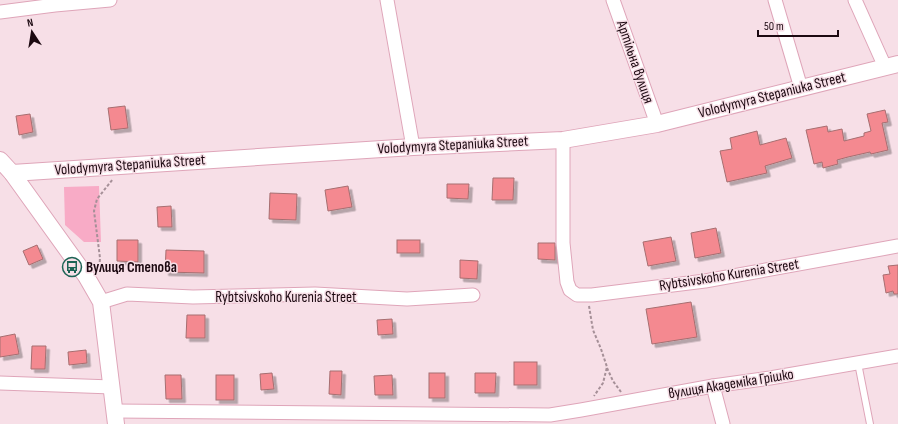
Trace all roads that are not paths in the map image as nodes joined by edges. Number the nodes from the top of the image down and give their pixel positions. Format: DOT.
graph roads {
  1 [pos="110,0"];
  2 [pos="387,0"];
  3 [pos="613,0"];
  4 [pos="775,0"];
  5 [pos="855,0"];
  6 [pos="0,12"];
  7 [pos="892,65"];
  8 [pos="801,88"];
  9 [pos="657,124"];
  10 [pos="563,140"];
  11 [pos="413,147"];
  12 [pos="0,160"];
  13 [pos="6,173"];
  14 [pos="898,246"];
  15 [pos="473,295"];
  16 [pos="101,302"];
  17 [pos="898,356"];
  18 [pos="858,363"];
  19 [pos="0,383"];
  20 [pos="713,386"];
  21 [pos="112,388"];
  22 [pos="115,418"];
  23 [pos="564,418"];
  24 [pos="723,424"];
  25 [pos="870,424"];
  1 -- 6 [label="street"];
  2 -- 11 [label="street"];
  3 -- 9 [label="street, Артільна вулиця"];
  4 -- 8 [label="street"];
  5 -- 7 [label="street"];
  7 -- 8 [label="street, Volodymyra Stepaniuka Street"];
  8 -- 9 [label="street, Volodymyra Stepaniuka Street"];
  9 -- 10 [label="street, Volodymyra Stepaniuka Street"];
  10 -- 11 [label="street, Volodymyra Stepaniuka Street"];
  10 -- 14 [label="street, Rybtsivskoho Kurenia Street"];
  11 -- 13 [label="street, Volodymyra Stepaniuka Street"];
  12 -- 13 [label="street"];
  13 -- 16 [label="street"];
  15 -- 16 [label="street, Rybtsivskoho Kurenia Street"];
  16 -- 21 [label="street"];
  17 -- 18 [label="street, вулиця Академіка Грішко"];
  18 -- 20 [label="street, вулиця Академіка Грішко"];
  18 -- 25 [label="lane"];
  19 -- 21 [label="street"];
  20 -- 23 [label="street, вулиця Академіка Грішко"];
  20 -- 24 [label="street"];
  21 -- 22 [label="street"];
  22 -- 23 [label="street, вулиця Академіка Грішко"];
}
